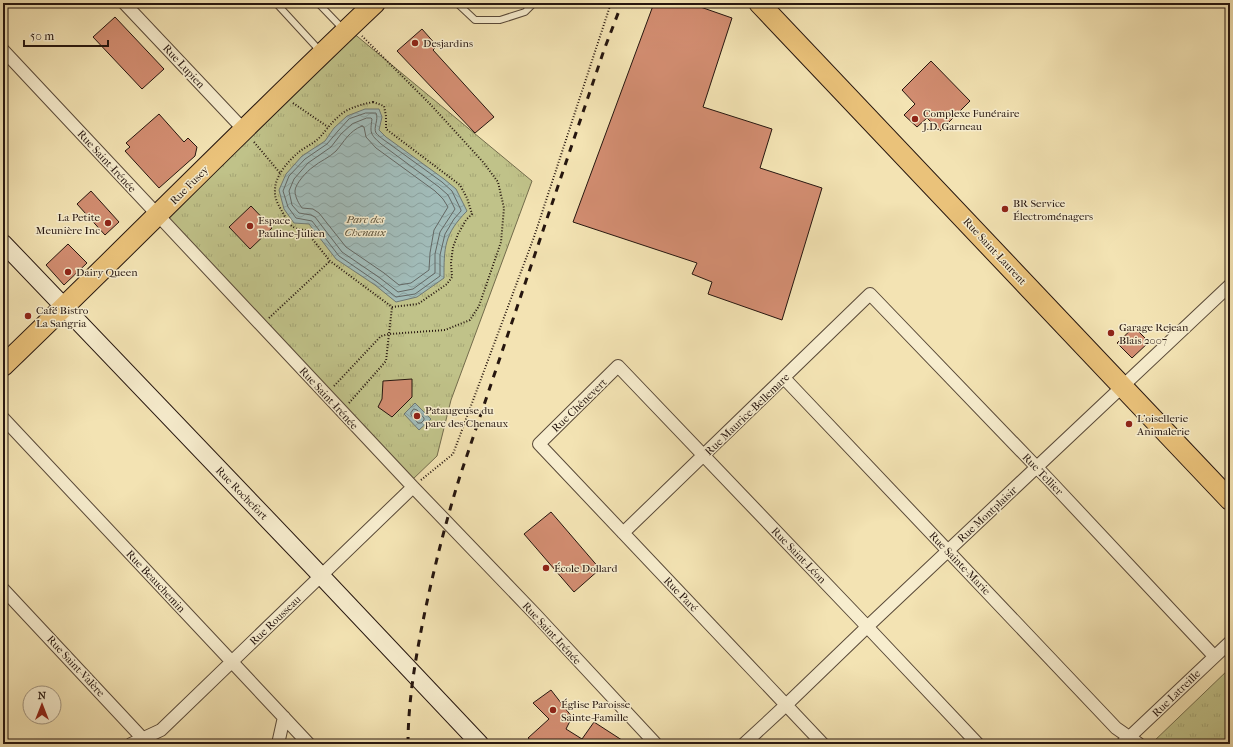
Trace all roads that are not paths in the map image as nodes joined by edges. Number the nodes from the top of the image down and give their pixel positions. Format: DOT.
graph roads {
  1 [pos="124,3"];
  2 [pos="276,3"];
  3 [pos="318,3"];
  4 [pos="376,3"];
  5 [pos="457,3"];
  6 [pos="534,3"];
  7 [pos="759,3"];
  8 [pos="324,6"];
  9 [pos="348,29"];
  10 [pos="3,50"];
  11 [pos="322,54"];
  12 [pos="244,130"];
  13 [pos="158,216"];
  14 [pos="3,243"];
  15 [pos="1230,285"];
  16 [pos="870,294"];
  17 [pos="64,308"];
  18 [pos="3,366"];
  19 [pos="618,366"];
  20 [pos="784,378"];
  21 [pos="1123,386"];
  22 [pos="3,418"];
  23 [pos="539,444"];
  24 [pos="704,455"];
  25 [pos="1037,468"];
  26 [pos="413,487"];
  27 [pos="1230,500"];
  28 [pos="623,534"];
  29 [pos="949,550"];
  30 [pos="321,576"];
  31 [pos="3,590"];
  32 [pos="867,627"];
  33 [pos="1230,642"];
  34 [pos="1214,656"];
  35 [pos="232,662"];
  36 [pos="786,705"];
  37 [pos="284,717"];
  38 [pos="146,741"];
  39 [pos="1130,742"];
  40 [pos="131,744"];
  41 [pos="278,744"];
  42 [pos="309,744"];
  43 [pos="480,744"];
  44 [pos="656,744"];
  45 [pos="744,744"];
  46 [pos="823,744"];
  47 [pos="978,744"];
  1 -- 12 [label="street, Rue Lupien"];
  2 -- 11 [label="lane"];
  3 -- 8 [label="lane"];
  4 -- 9 [label="main road, Rue Fusey"];
  5 -- 6 [label="lane"];
  7 -- 21 [label="main road, Rue Saint-Laurent"];
  8 -- 9 [label="lane"];
  9 -- 11 [label="main road, Rue Fusey"];
  10 -- 13 [label="street, Rue Saint-Irénée"];
  11 -- 12 [label="main road, Rue Fusey"];
  12 -- 13 [label="main road, Rue Fusey"];
  13 -- 17 [label="main road, Rue Fusey"];
  13 -- 26 [label="street, Rue Saint-Irénée"];
  14 -- 17 [label="street, Rue Rochefort"];
  15 -- 21 [label="street, Rue Montplaisir"];
  16 -- 20 [label="street, Rue Maurice-Bellemare"];
  16 -- 25 [label="street, Rue Tellier"];
  17 -- 18 [label="main road, Rue Fusey"];
  17 -- 30 [label="street, Rue Rochefort"];
  19 -- 23 [label="street, Rue Chênevert"];
  19 -- 24 [label="street, Rue Saint-Léon"];
  20 -- 24 [label="street, Rue Maurice-Bellemare"];
  20 -- 29 [label="street, Rue Sainte-Marie"];
  21 -- 25 [label="street, Rue Montplaisir"];
  21 -- 27 [label="main road, Rue Saint-Laurent"];
  22 -- 35 [label="street, Rue Beauchemin"];
  23 -- 28 [label="street, Rue Paré"];
  24 -- 28 [label="street, Rue Maurice-Bellemare"];
  24 -- 32 [label="street, Rue Saint-Léon"];
  25 -- 29 [label="street, Rue Montplaisir"];
  25 -- 34 [label="street, Rue Tellier"];
  26 -- 30 [label="street, Rue Rousseau"];
  26 -- 44 [label="street, Rue Saint-Irénée"];
  28 -- 36 [label="street, Rue Paré"];
  29 -- 32 [label="street, Rue Montplaisir"];
  29 -- 39 [label="street, Rue Sainte-Marie"];
  30 -- 35 [label="street, Rue Rousseau"];
  30 -- 43 [label="street, Rue Rochefort"];
  31 -- 38 [label="street, Rue Saint-Valère"];
  32 -- 36 [label="street, Rue Montplaisir"];
  32 -- 47 [label="street, Rue Saint-Léon"];
  33 -- 34 [label="street, Rue Latreille"];
  34 -- 39 [label="street, Rue Latreille"];
  35 -- 37 [label="street, Rue Beauchemin"];
  35 -- 38 [label="street, Rue Rousseau"];
  36 -- 45 [label="street, Rue Montplaisir"];
  36 -- 46 [label="street, Rue Paré"];
  37 -- 41 [label="street"];
  37 -- 42 [label="street, Rue Beauchemin"];
  38 -- 40 [label="street, Rue Rousseau"];
}
